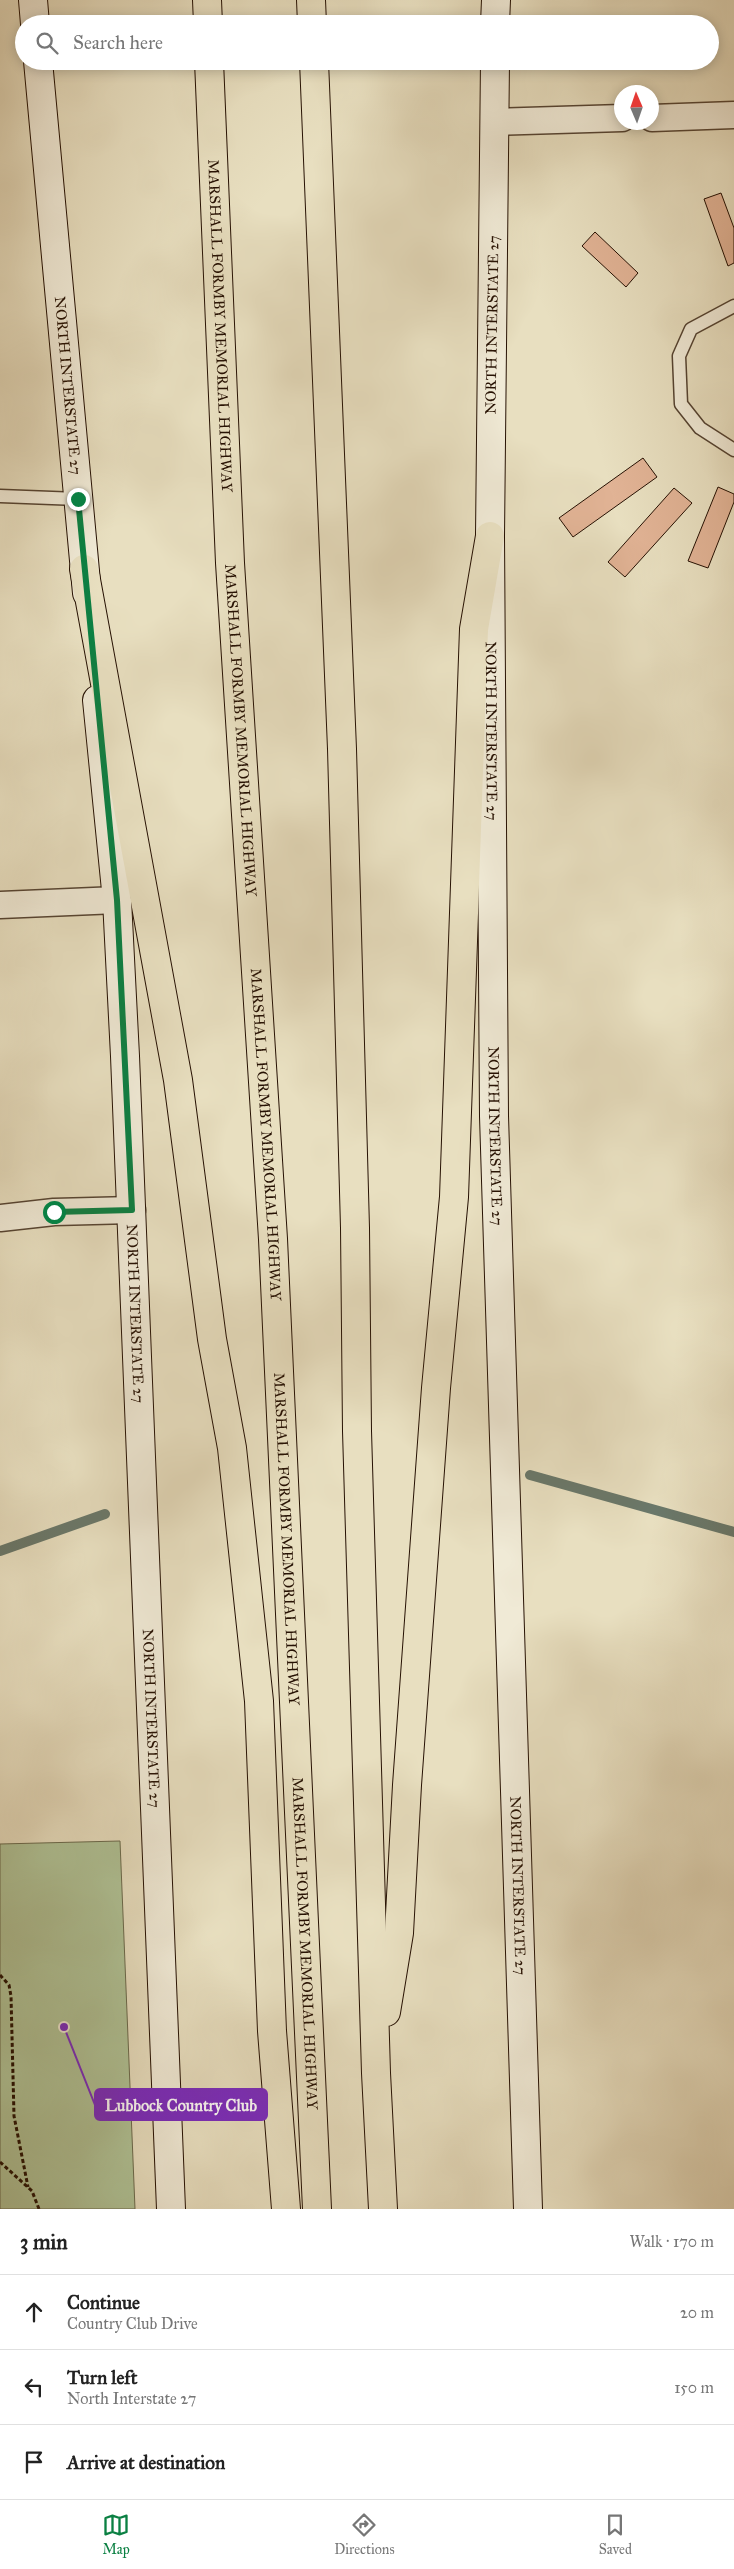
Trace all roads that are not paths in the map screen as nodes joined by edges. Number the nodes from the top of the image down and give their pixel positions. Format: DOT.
graph roads {
  1 [pos="34,0"];
  2 [pos="206,0"];
  3 [pos="312,0"];
  4 [pos="496,0"];
  5 [pos="35,15"];
  6 [pos="207,15"];
  7 [pos="312,15"];
  8 [pos="496,15"];
  9 [pos="39,70"];
  10 [pos="209,70"];
  11 [pos="314,70"];
  12 [pos="495,70"];
  13 [pos="734,115"];
  14 [pos="614,118"];
  15 [pos="659,118"];
  16 [pos="494,122"];
  17 [pos="734,306"];
  18 [pos="734,450"];
  19 [pos="0,496"];
  20 [pos="78,499"];
  21 [pos="490,536"];
  22 [pos="84,568"];
  23 [pos="117,900"];
  24 [pos="0,905"];
  25 [pos="132,1210"];
  26 [pos="0,1218"];
  27 [pos="376,2072"];
  28 [pos="171,2209"];
  29 [pos="286,2209"];
  30 [pos="317,2209"];
  31 [pos="383,2209"];
  32 [pos="528,2209"];
  1 -- 5 [label="main road"];
  2 -- 6 [label="highway"];
  3 -- 7 [label="highway"];
  4 -- 8 [label="main road"];
  9 -- 20 [label="main road, NORTH INTERSTATE 27"];
  10 -- 30 [label="highway, MARSHALL FORMBY MEMORIAL HIGHWAY"];
  11 -- 27 [label="highway"];
  12 -- 16 [label="main road, NORTH INTERSTATE 27"];
  13 -- 15 [label="street"];
  14 -- 16 [label="street"];
  16 -- 21 [label="main road, NORTH INTERSTATE 27"];
  17 -- 18 [label="lane"];
  19 -- 20 [label="lane"];
  20 -- 22 [label="main road, NORTH INTERSTATE 27"];
  21 -- 27 [label="highway"];
  21 -- 32 [label="main road, NORTH INTERSTATE 27"];
  22 -- 23 [label="main road, NORTH INTERSTATE 27"];
  22 -- 29 [label="highway"];
  23 -- 24 [label="street"];
  23 -- 25 [label="main road, NORTH INTERSTATE 27"];
  25 -- 26 [label="street"];
  25 -- 28 [label="main road, NORTH INTERSTATE 27"];
  27 -- 31 [label="highway"];
}
